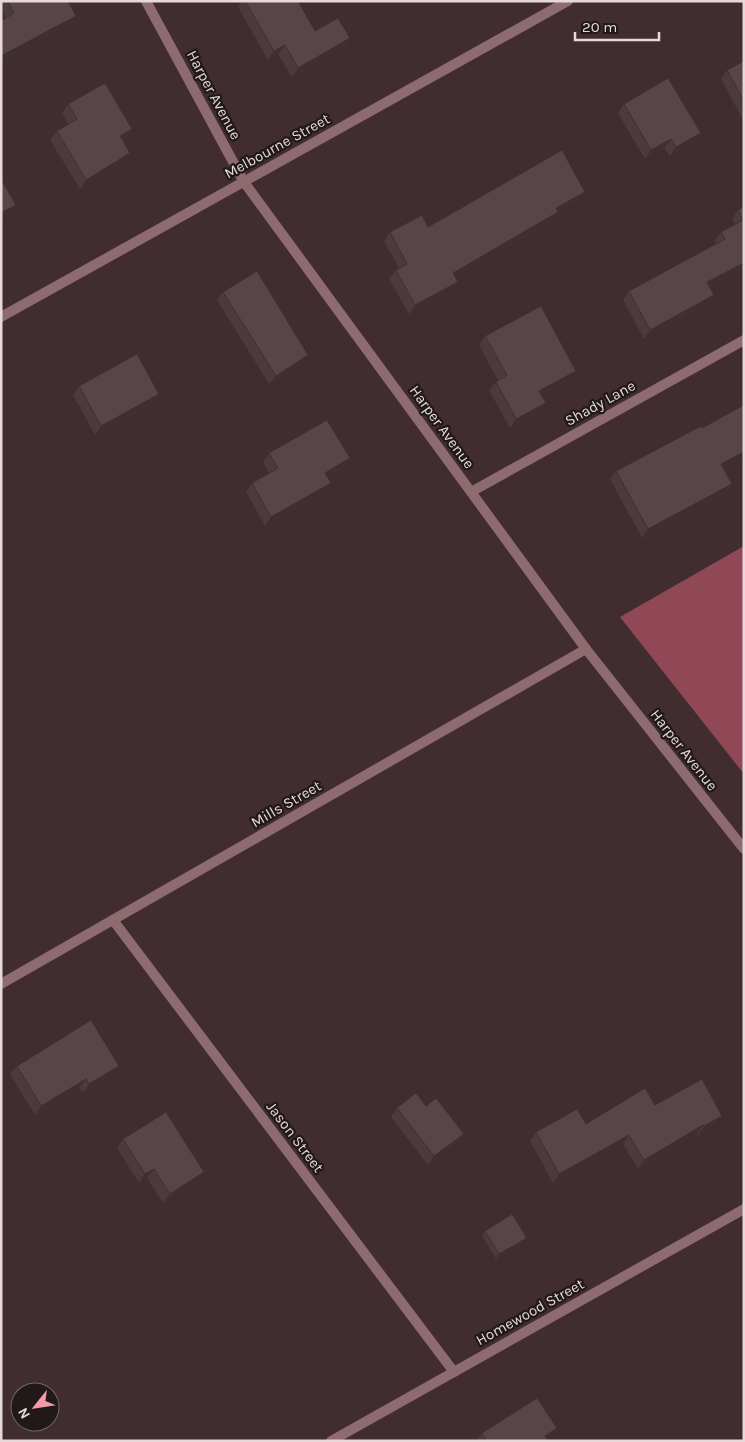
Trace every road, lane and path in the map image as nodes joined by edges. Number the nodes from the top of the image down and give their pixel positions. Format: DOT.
graph roads {
  1 [pos="146,1"];
  2 [pos="568,1"];
  3 [pos="244,182"];
  4 [pos="1,317"];
  5 [pos="744,340"];
  6 [pos="471,492"];
  7 [pos="586,649"];
  8 [pos="744,849"];
  9 [pos="113,920"];
  10 [pos="1,984"];
  11 [pos="744,1209"];
  12 [pos="454,1372"];
  13 [pos="331,1441"];
  1 -- 3 [label="street, Harper Avenue"];
  2 -- 3 [label="street, Melbourne Street"];
  3 -- 4 [label="street, Melbourne Street"];
  3 -- 6 [label="street, Harper Avenue"];
  5 -- 6 [label="street, Shady Lane"];
  6 -- 7 [label="street, Harper Avenue"];
  7 -- 8 [label="street, Harper Avenue"];
  7 -- 9 [label="street, Mills Street"];
  9 -- 10 [label="street, Mills Street"];
  9 -- 12 [label="street, Jason Street"];
  11 -- 12 [label="street, Homewood Street"];
  12 -- 13 [label="street, Homewood Street"];
}
